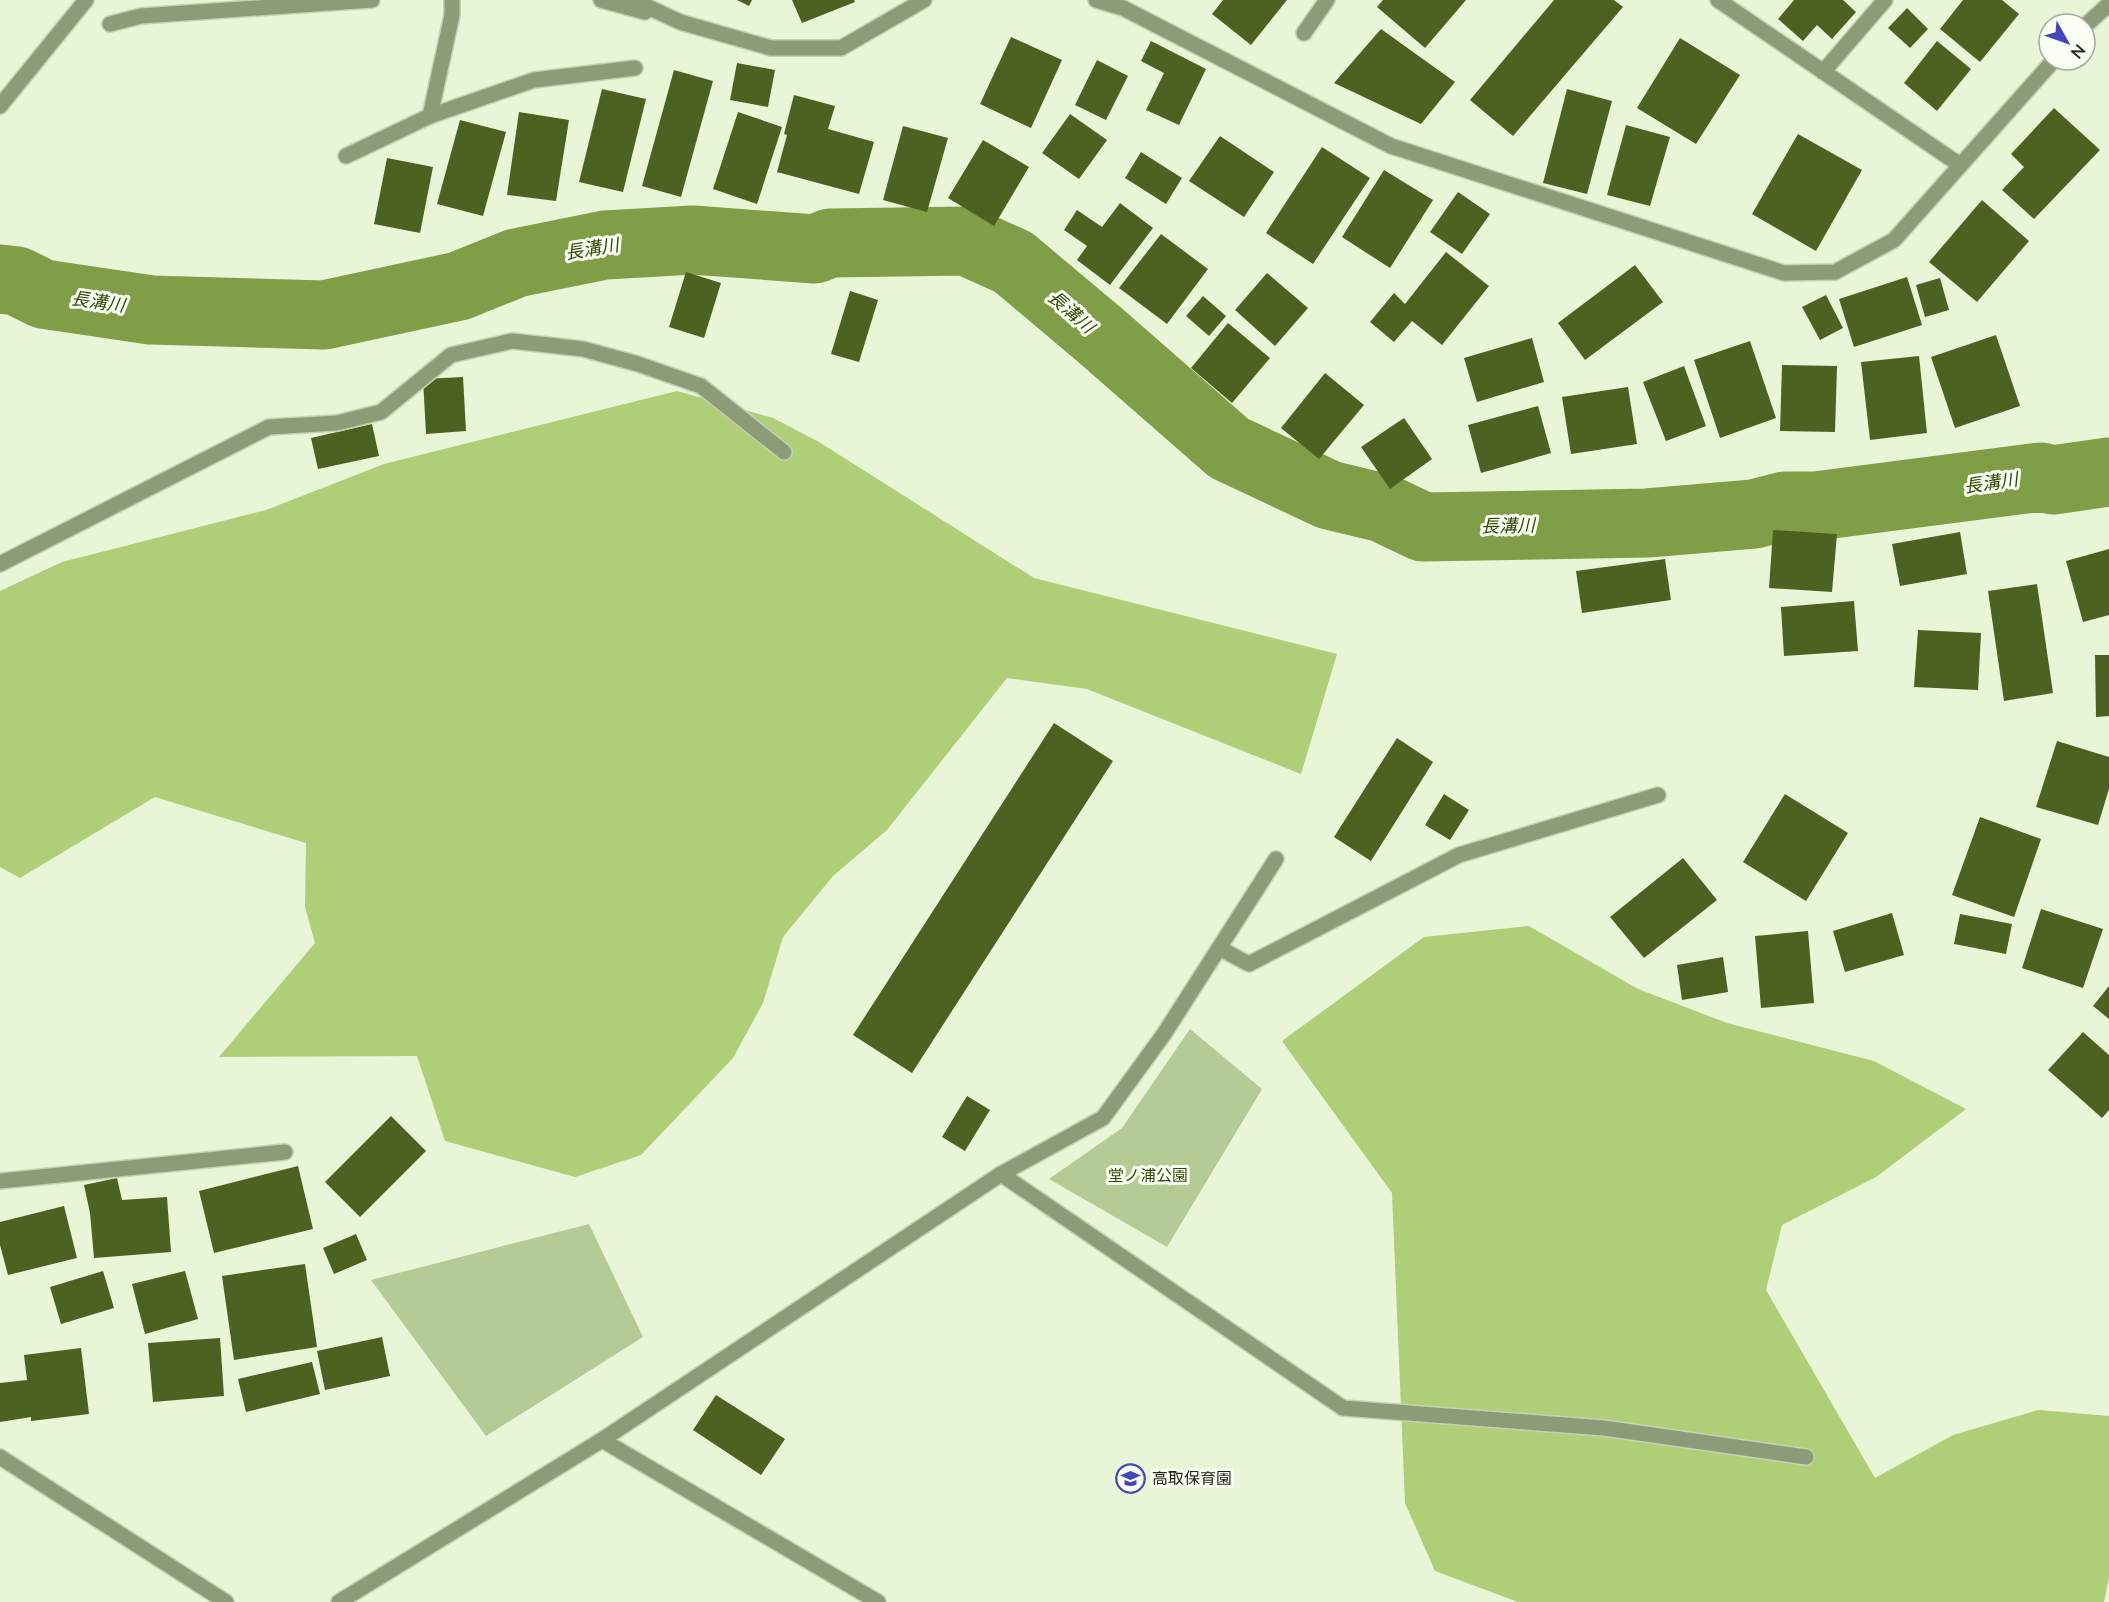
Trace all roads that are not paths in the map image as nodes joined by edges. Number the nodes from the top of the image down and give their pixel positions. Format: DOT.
graph roads {
  1 [pos="86,0"];
  2 [pos="372,0"];
  3 [pos="452,0"];
  4 [pos="601,0"];
  5 [pos="633,0"];
  6 [pos="924,0"];
  7 [pos="1096,0"];
  8 [pos="1328,0"];
  9 [pos="1718,0"];
  10 [pos="1885,0"];
  11 [pos="2109,4"];
  12 [pos="2097,15"];
  13 [pos="680,22"];
  14 [pos="110,24"];
  15 [pos="1304,33"];
  16 [pos="635,68"];
  17 [pos="1823,72"];
  18 [pos="2043,72"];
  19 [pos="0,106"];
  20 [pos="430,116"];
  21 [pos="346,156"];
  22 [pos="1960,165"];
  23 [pos="783,452"];
  24 [pos="0,564"];
  25 [pos="1658,795"];
  26 [pos="1276,859"];
  27 [pos="1219,948"];
  28 [pos="285,1152"];
  29 [pos="1001,1174"];
  30 [pos="0,1181"];
  31 [pos="602,1440"];
  32 [pos="0,1457"];
  33 [pos="1806,1457"];
  34 [pos="226,1602"];
  35 [pos="339,1602"];
  36 [pos="878,1602"];
  1 -- 19 [label="street"];
  2 -- 14 [label="street"];
  3 -- 20 [label="street"];
  4 -- 13 [label="street"];
  5 -- 13 [label="street"];
  6 -- 13 [label="street"];
  7 -- 22 [label="street"];
  8 -- 15 [label="street"];
  9 -- 17 [label="street"];
  10 -- 17 [label="street"];
  11 -- 12 [label="street"];
  16 -- 20 [label="street"];
  17 -- 22 [label="street"];
  18 -- 22 [label="street"];
  20 -- 21 [label="street"];
  23 -- 24 [label="street"];
  25 -- 27 [label="street"];
  26 -- 27 [label="street"];
  27 -- 29 [label="street"];
  28 -- 30 [label="street"];
  29 -- 31 [label="street"];
  29 -- 33 [label="street"];
  31 -- 35 [label="street"];
  31 -- 36 [label="street"];
  32 -- 34 [label="street"];
}
